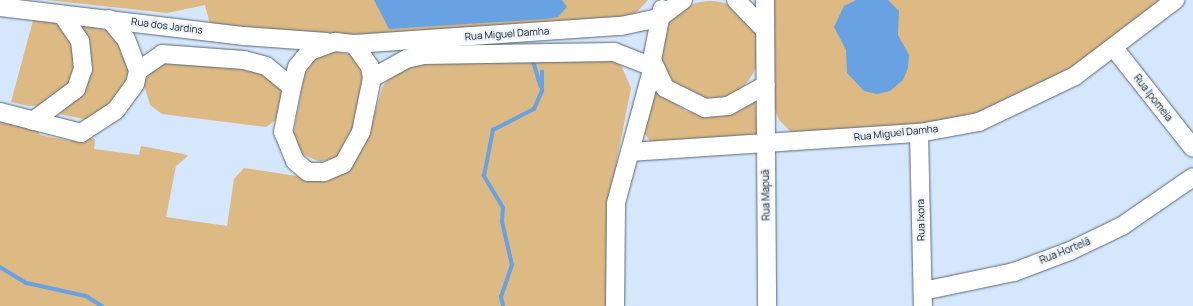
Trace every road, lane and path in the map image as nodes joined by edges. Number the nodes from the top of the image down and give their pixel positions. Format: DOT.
graph roads {
  1 [pos="684,0"];
  2 [pos="736,0"];
  3 [pos="765,0"];
  4 [pos="1175,0"];
  5 [pos="0,7"];
  6 [pos="661,9"];
  7 [pos="62,14"];
  8 [pos="109,19"];
  9 [pos="171,26"];
  10 [pos="765,30"];
  11 [pos="244,36"];
  12 [pos="335,42"];
  13 [pos="354,44"];
  14 [pos="1114,48"];
  15 [pos="172,54"];
  16 [pos="244,60"];
  17 [pos="653,67"];
  18 [pos="138,71"];
  19 [pos="372,78"];
  20 [pos="766,85"];
  21 [pos="292,87"];
  22 [pos="0,112"];
  23 [pos="33,121"];
  24 [pos="919,133"];
  25 [pos="765,144"];
  26 [pos="1193,148"];
  27 [pos="630,152"];
  28 [pos="1193,177"];
  29 [pos="923,298"];
  30 [pos="615,306"];
  31 [pos="768,306"];
  1 -- 6 [label="street"];
  2 -- 10 [label="street"];
  3 -- 10 [label="street"];
  4 -- 14 [label="street, Rua Miguel Damha"];
  5 -- 7 [label="street, Rua dos Jardins"];
  6 -- 13 [label="street, Rua Miguel Damha"];
  6 -- 17 [label="street"];
  7 -- 8 [label="street, Rua dos Jardins"];
  7 -- 23 [label="street"];
  8 -- 9 [label="street, Rua dos Jardins"];
  8 -- 18 [label="street"];
  9 -- 11 [label="street, Rua dos Jardins"];
  9 -- 15 [label="street"];
  10 -- 20 [label="street, Rua Mapuã"];
  11 -- 12 [label="street, Rua dos Jardins"];
  11 -- 16 [label="street"];
  12 -- 13 [label="street"];
  12 -- 21 [label="street"];
  13 -- 19 [label="street"];
  14 -- 24 [label="street, Rua Miguel Damha"];
  14 -- 26 [label="street, Rua Ipomeia"];
  15 -- 16 [label="street"];
  15 -- 18 [label="street"];
  16 -- 21 [label="street"];
  17 -- 19 [label="street, Rua Miguel Damha"];
  17 -- 20 [label="street"];
  17 -- 27 [label="street"];
  18 -- 23 [label="street"];
  19 -- 21 [label="street"];
  20 -- 25 [label="street, Rua Mapuã"];
  22 -- 23 [label="street"];
  24 -- 25 [label="street, Rua Miguel Damha"];
  24 -- 29 [label="street, Rua Ixora"];
  25 -- 27 [label="street, Rua Miguel Damha"];
  25 -- 31 [label="street, Rua Mapuã"];
  27 -- 30 [label="street"];
  28 -- 29 [label="street, Rua Hortelã"];
}
